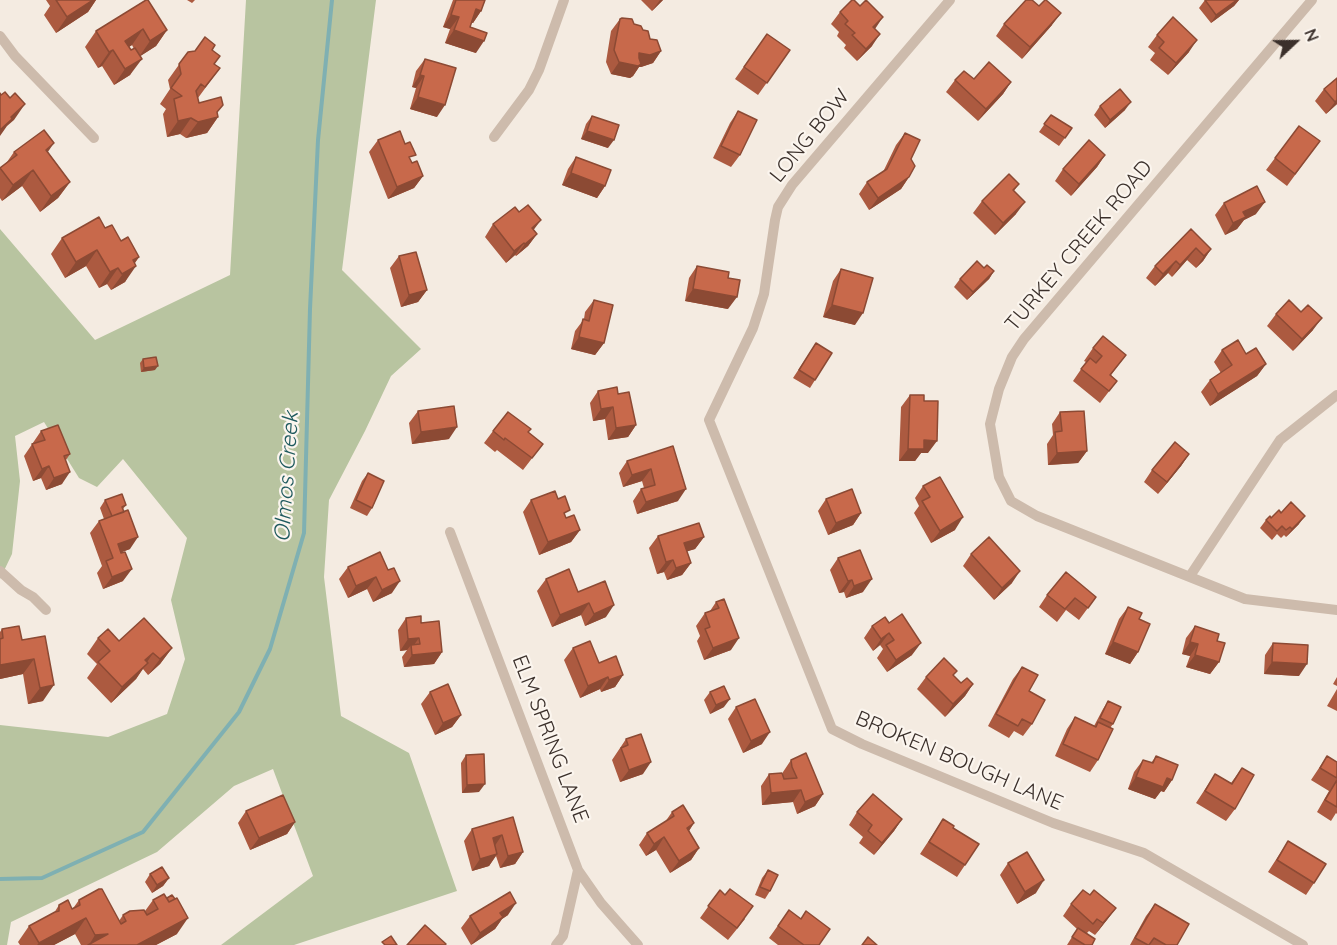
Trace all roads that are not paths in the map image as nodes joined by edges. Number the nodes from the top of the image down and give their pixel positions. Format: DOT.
graph roads {
  1 [pos="564,0"];
  2 [pos="1312,0"];
  3 [pos="943,2"];
  4 [pos="0,36"];
  5 [pos="494,136"];
  6 [pos="94,138"];
  7 [pos="1337,395"];
  8 [pos="709,420"];
  9 [pos="450,531"];
  10 [pos="0,571"];
  11 [pos="1190,576"];
  12 [pos="46,610"];
  13 [pos="1337,610"];
  14 [pos="578,870"];
  15 [pos="556,945"];
  16 [pos="638,945"];
  17 [pos="1303,945"];
  1 -- 5 [label="street"];
  2 -- 11 [label="street, TURKEY CREEK ROAD"];
  3 -- 8 [label="street, LONG BOW"];
  4 -- 6 [label="street"];
  7 -- 11 [label="street"];
  8 -- 17 [label="street, BROKEN BOUGH LANE"];
  9 -- 14 [label="street, ELM SPRING LANE"];
  10 -- 12 [label="street"];
  11 -- 13 [label="street, TURKEY CREEK ROAD"];
  14 -- 15 [label="street"];
  14 -- 16 [label="street, ELM SPRING LANE"];
}
